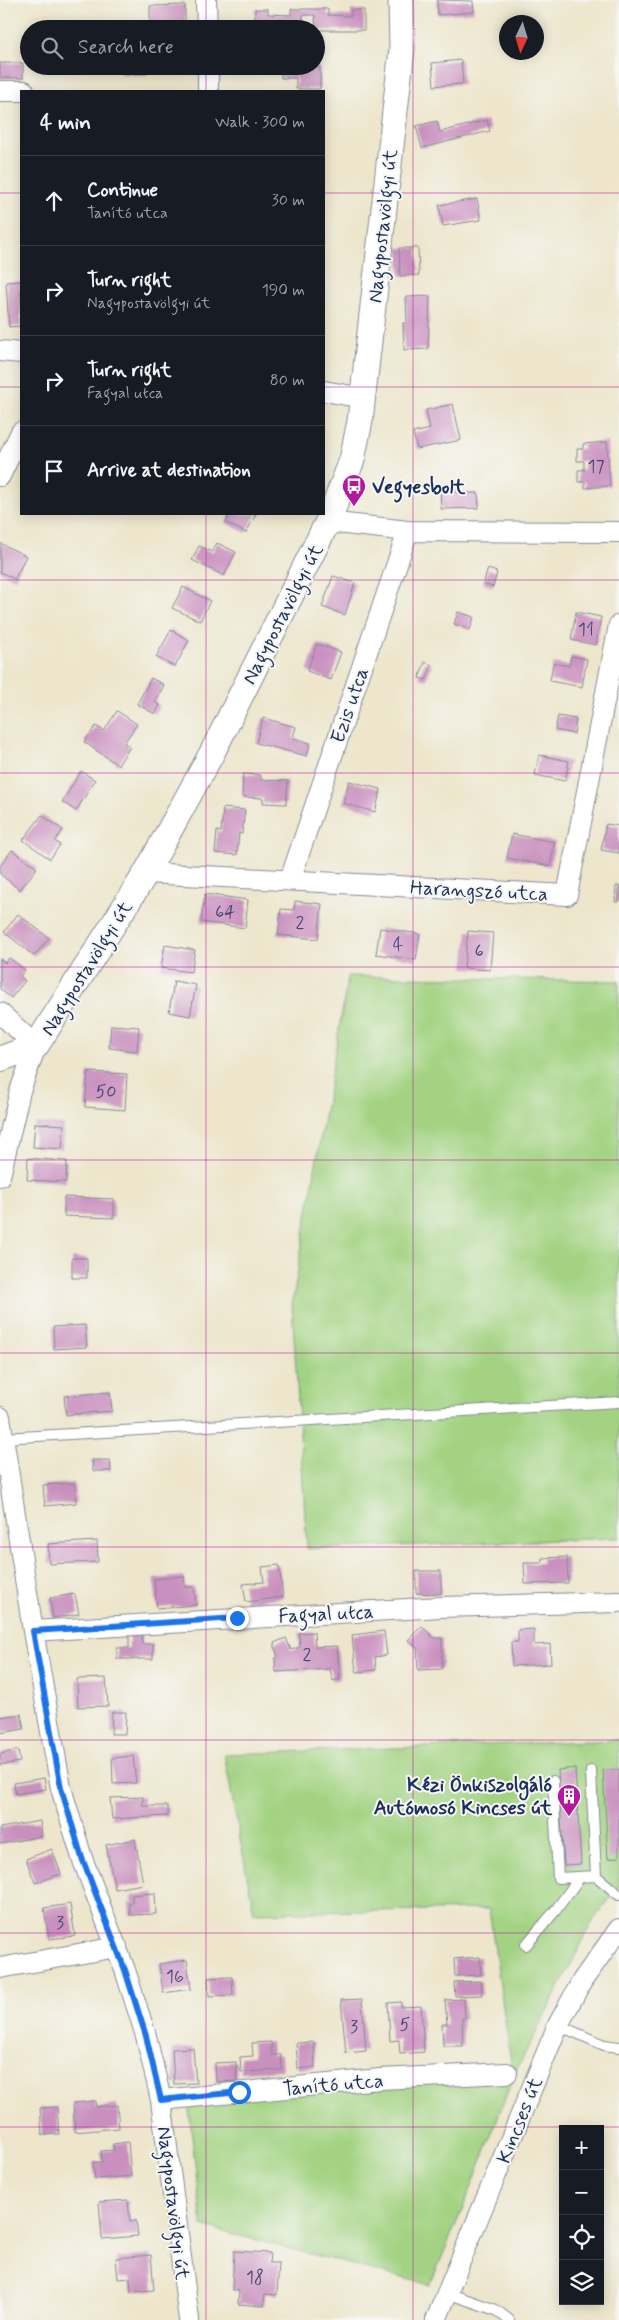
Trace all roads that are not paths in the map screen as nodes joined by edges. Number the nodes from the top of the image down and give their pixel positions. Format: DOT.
graph roads {
  1 [pos="206,0"];
  2 [pos="401,0"];
  3 [pos="207,20"];
  4 [pos="208,75"];
  5 [pos="208,90"];
  6 [pos="0,91"];
  7 [pos="20,91"];
  8 [pos="0,352"];
  9 [pos="20,352"];
  10 [pos="325,392"];
  11 [pos="363,398"];
  12 [pos="20,434"];
  13 [pos="0,476"];
  14 [pos="328,522"];
  15 [pos="408,531"];
  16 [pos="619,532"];
  17 [pos="619,625"];
  18 [pos="146,873"];
  19 [pos="290,880"];
  20 [pos="0,1013"];
  21 [pos="36,1046"];
  22 [pos="0,1059"];
  23 [pos="0,1176"];
  24 [pos="619,1402"];
  25 [pos="0,1417"];
  26 [pos="3,1438"];
  27 [pos="619,1602"];
  28 [pos="33,1631"];
  29 [pos="590,1772"];
  30 [pos="553,1781"];
  31 [pos="596,1876"];
  32 [pos="580,1877"];
  33 [pos="619,1896"];
  34 [pos="619,1929"];
  35 [pos="526,1945"];
  36 [pos="117,1947"];
  37 [pos="0,1968"];
  38 [pos="558,2025"];
  39 [pos="619,2047"];
  40 [pos="506,2073"];
  41 [pos="161,2100"];
  42 [pos="448,2293"];
  43 [pos="189,2320"];
  44 [pos="436,2320"];
  45 [pos="509,2320"];
  1 -- 3 [label="street"];
  2 -- 11 [label="street, Nagypostavölgyi út"];
  4 -- 5 [label="street"];
  6 -- 7 [label="street"];
  8 -- 9 [label="street"];
  10 -- 11 [label="street"];
  11 -- 14 [label="street, Nagypostavölgyi út"];
  12 -- 13 [label="street"];
  14 -- 15 [label="street"];
  14 -- 18 [label="street, Nagypostavölgyi út"];
  15 -- 16 [label="street"];
  15 -- 19 [label="street, Ezis utca"];
  17 -- 19 [label="street, Harangszó utca"];
  18 -- 19 [label="street, Harangszó utca"];
  18 -- 21 [label="street, Nagypostavölgyi út"];
  20 -- 21 [label="street"];
  21 -- 22 [label="street"];
  21 -- 23 [label="street, Nagypostavölgyi út"];
  24 -- 26 [label="lane"];
  25 -- 26 [label="street, Nagypostavölgyi út"];
  26 -- 28 [label="street, Nagypostavölgyi út"];
  27 -- 28 [label="street, Fagyal utca"];
  28 -- 36 [label="street, Nagypostavölgyi út"];
  29 -- 31 [label="lane"];
  30 -- 32 [label="lane"];
  31 -- 32 [label="lane"];
  31 -- 33 [label="lane"];
  32 -- 35 [label="lane"];
  34 -- 38 [label="street, Kincses út"];
  36 -- 37 [label="street"];
  36 -- 41 [label="street, Nagypostavölgyi út"];
  38 -- 39 [label="lane"];
  38 -- 42 [label="street, Kincses út"];
  40 -- 41 [label="street, Tanító utca"];
  41 -- 43 [label="street, Nagypostavölgyi út"];
  42 -- 44 [label="street, Kincses út"];
  42 -- 45 [label="lane"];
}
